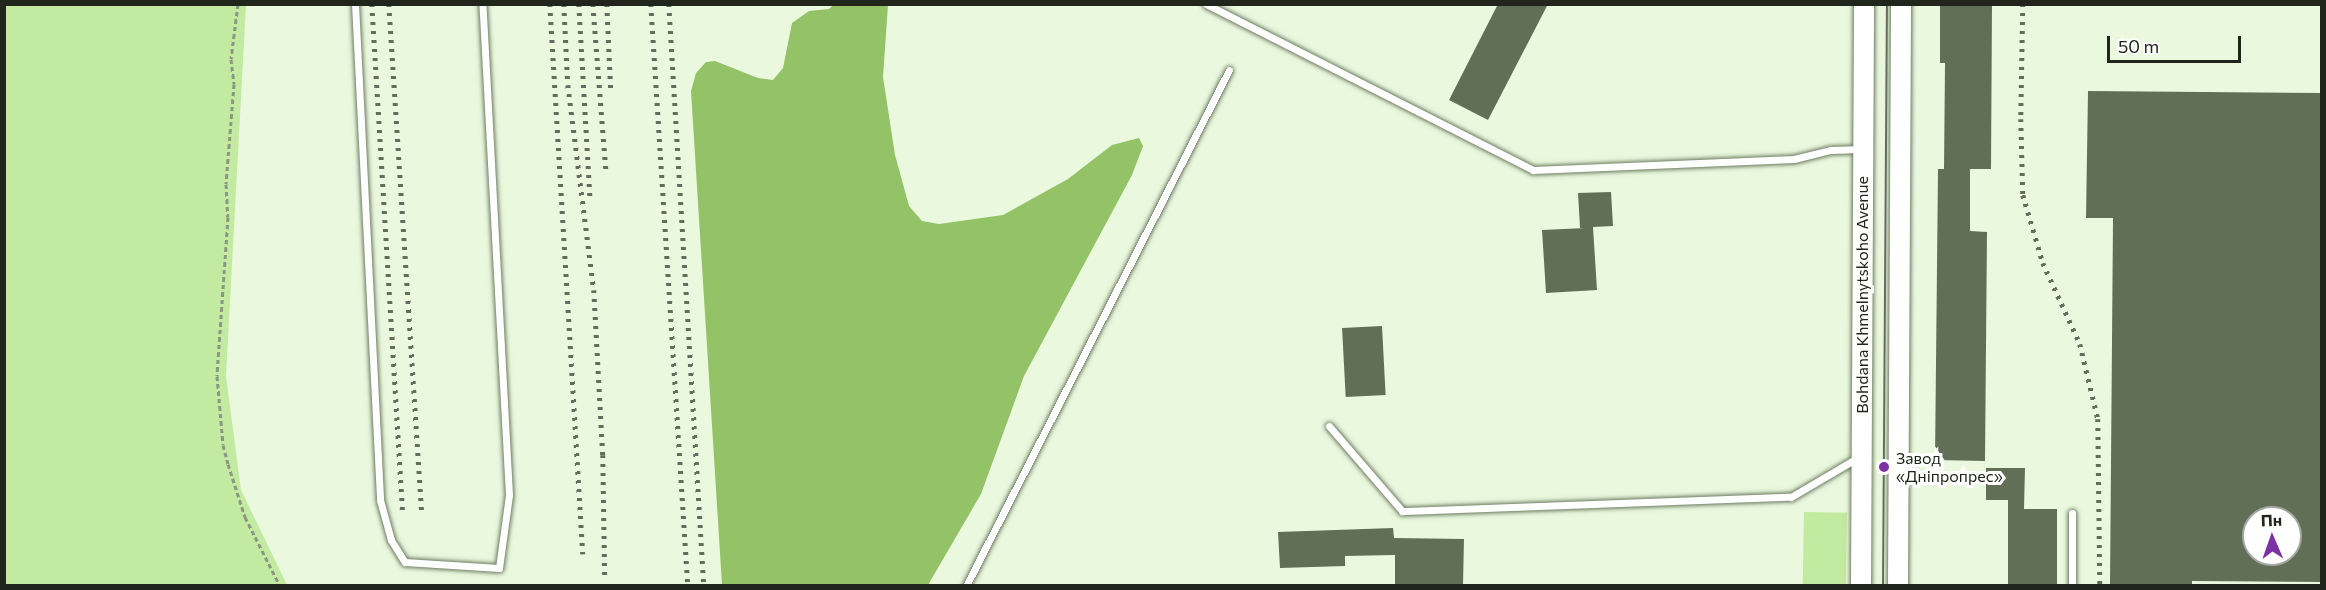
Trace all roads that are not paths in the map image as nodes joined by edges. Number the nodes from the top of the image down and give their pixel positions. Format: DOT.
graph roads {
  1 [pos="355,4"];
  2 [pos="482,4"];
  3 [pos="1206,4"];
  4 [pos="1864,4"];
  5 [pos="1901,4"];
  6 [pos="1228,70"];
  7 [pos="1863,148"];
  8 [pos="1329,426"];
  9 [pos="1861,456"];
  10 [pos="2072,513"];
  11 [pos="966,585"];
  12 [pos="1861,585"];
  13 [pos="1898,585"];
  14 [pos="2072,585"];
  1 -- 2 [label="lane"];
  3 -- 7 [label="lane"];
  4 -- 7 [label="main road, Bohdana Khmelnytskoho Avenue"];
  5 -- 13 [label="main road"];
  6 -- 11 [label="lane"];
  7 -- 9 [label="main road, Bohdana Khmelnytskoho Avenue"];
  8 -- 9 [label="lane"];
  9 -- 12 [label="main road, Bohdana Khmelnytskoho Avenue"];
  10 -- 14 [label="lane"];
}
